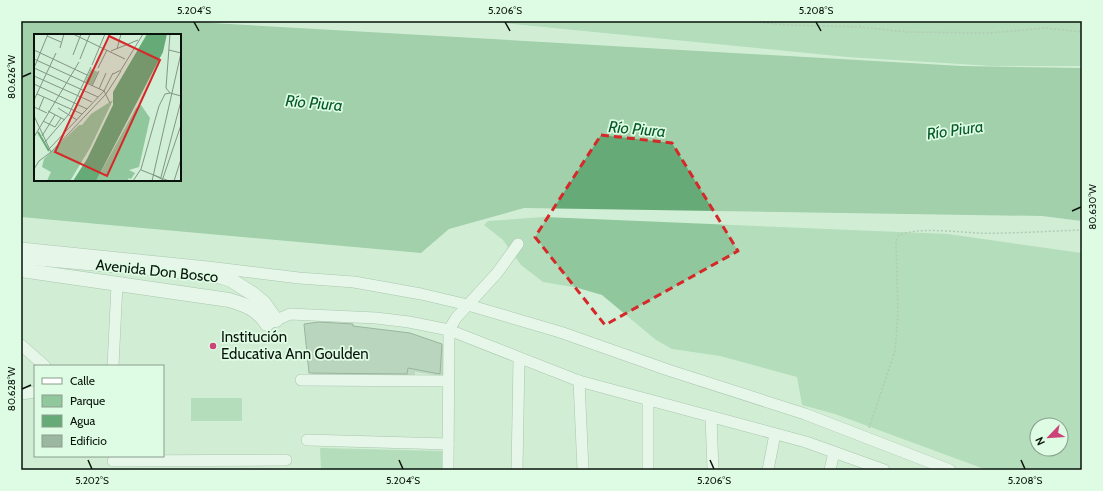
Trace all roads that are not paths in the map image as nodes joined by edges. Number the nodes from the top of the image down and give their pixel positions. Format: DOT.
graph roads {
  1 [pos="518,244"];
  2 [pos="21,248"];
  3 [pos="21,256"];
  4 [pos="21,270"];
  5 [pos="117,285"];
  6 [pos="468,305"];
  7 [pos="272,322"];
  8 [pos="449,330"];
  9 [pos="21,345"];
  10 [pos="519,358"];
  11 [pos="44,365"];
  12 [pos="113,365"];
  13 [pos="302,380"];
  14 [pos="448,381"];
  15 [pos="579,381"];
  16 [pos="34,392"];
  17 [pos="21,394"];
  18 [pos="648,400"];
  19 [pos="711,417"];
  20 [pos="775,434"];
  21 [pos="307,440"];
  22 [pos="448,444"];
  23 [pos="834,452"];
  24 [pos="286,460"];
  25 [pos="113,462"];
  26 [pos="448,470"];
  27 [pos="517,470"];
  28 [pos="583,470"];
  29 [pos="648,470"];
  30 [pos="712,470"];
  31 [pos="768,470"];
  32 [pos="830,470"];
  33 [pos="884,470"];
  34 [pos="950,470"];
  1 -- 6 [label="street"];
  2 -- 6 [label="street"];
  3 -- 7 [label="main road, Avenida Don Bosco"];
  4 -- 5 [label="main road, Avenida Don Bosco"];
  5 -- 7 [label="main road, Avenida Don Bosco"];
  5 -- 12 [label="street"];
  6 -- 8 [label="street"];
  6 -- 34 [label="street"];
  7 -- 8 [label="street"];
  8 -- 10 [label="street"];
  8 -- 14 [label="street"];
  9 -- 11 [label="street"];
  10 -- 15 [label="street"];
  10 -- 27 [label="street"];
  13 -- 14 [label="street"];
  14 -- 22 [label="street"];
  15 -- 18 [label="street"];
  15 -- 28 [label="street"];
  16 -- 17 [label="street"];
  18 -- 19 [label="street"];
  18 -- 29 [label="street"];
  19 -- 20 [label="street"];
  19 -- 30 [label="street"];
  20 -- 23 [label="street"];
  20 -- 31 [label="street"];
  21 -- 22 [label="street"];
  22 -- 26 [label="street"];
  23 -- 32 [label="street"];
  23 -- 33 [label="street"];
  24 -- 25 [label="street"];
}
